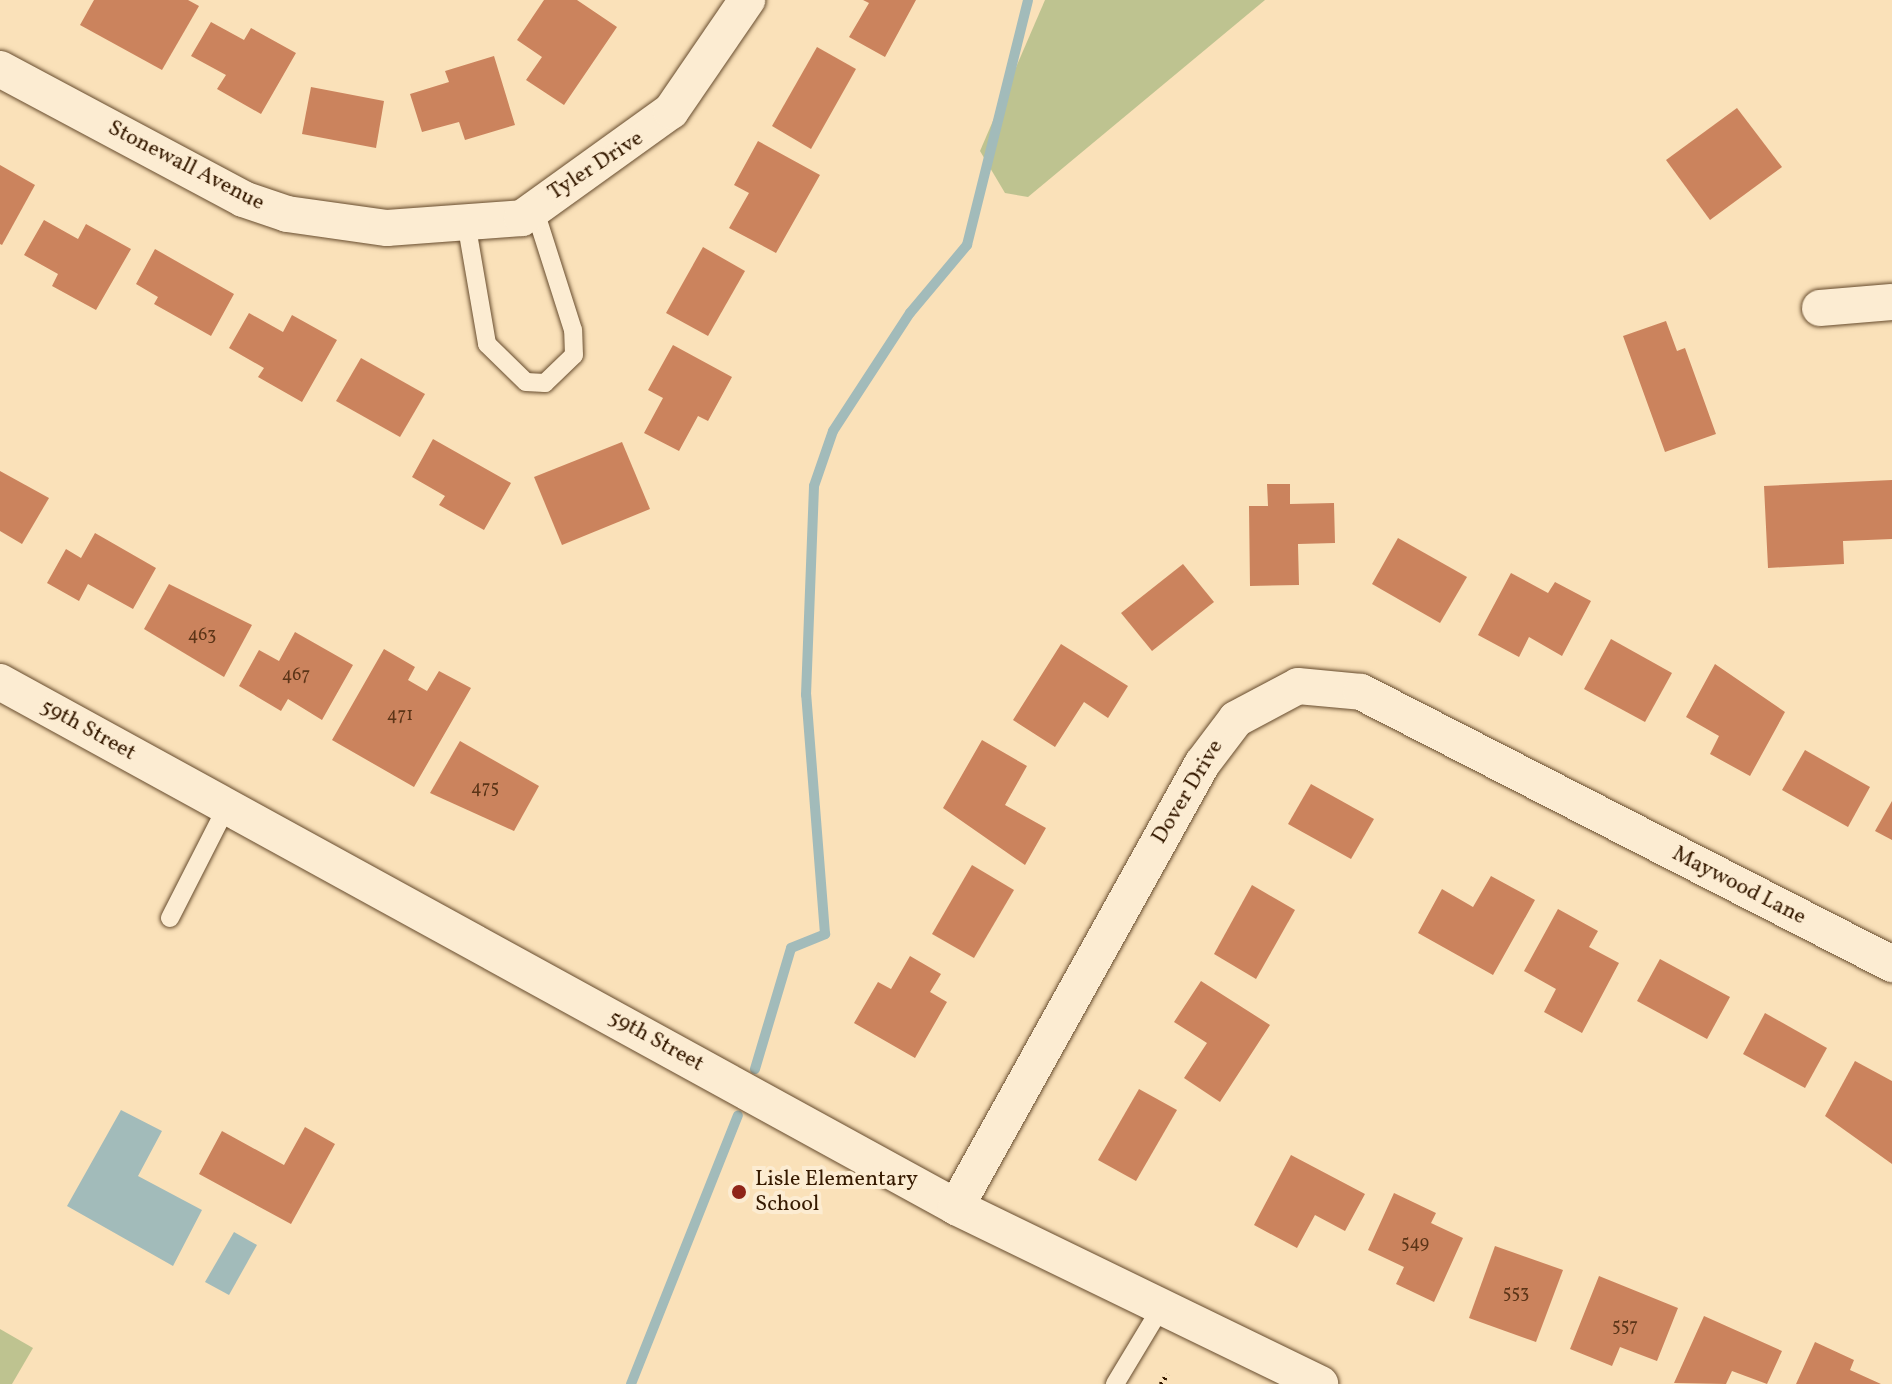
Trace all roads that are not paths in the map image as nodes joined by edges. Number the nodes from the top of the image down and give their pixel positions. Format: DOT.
graph roads {
  1 [pos="747,0"];
  2 [pos="0,69"];
  3 [pos="534,208"];
  4 [pos="473,222"];
  5 [pos="1892,302"];
  6 [pos="1820,308"];
  7 [pos="0,682"];
  8 [pos="227,806"];
  9 [pos="1586,808"];
  10 [pos="170,918"];
  11 [pos="1892,964"];
  12 [pos="956,1207"];
  13 [pos="1159,1311"];
  14 [pos="1115,1384"];
  15 [pos="1320,1384"];
  1 -- 3 [label="street, Tyler Drive"];
  2 -- 4 [label="street, Stonewall Avenue"];
  3 -- 4 [label="street, Tyler Drive"];
  3 -- 4 [label="lane"];
  5 -- 6 [label="street"];
  7 -- 8 [label="street, 59th Street"];
  8 -- 10 [label="lane"];
  8 -- 12 [label="street, 59th Street"];
  9 -- 11 [label="street, Maywood Lane"];
  9 -- 12 [label="street, Dover Drive"];
  12 -- 13 [label="street, 59th Street"];
  13 -- 14 [label="lane"];
  13 -- 15 [label="street, 59th Street"];
}
